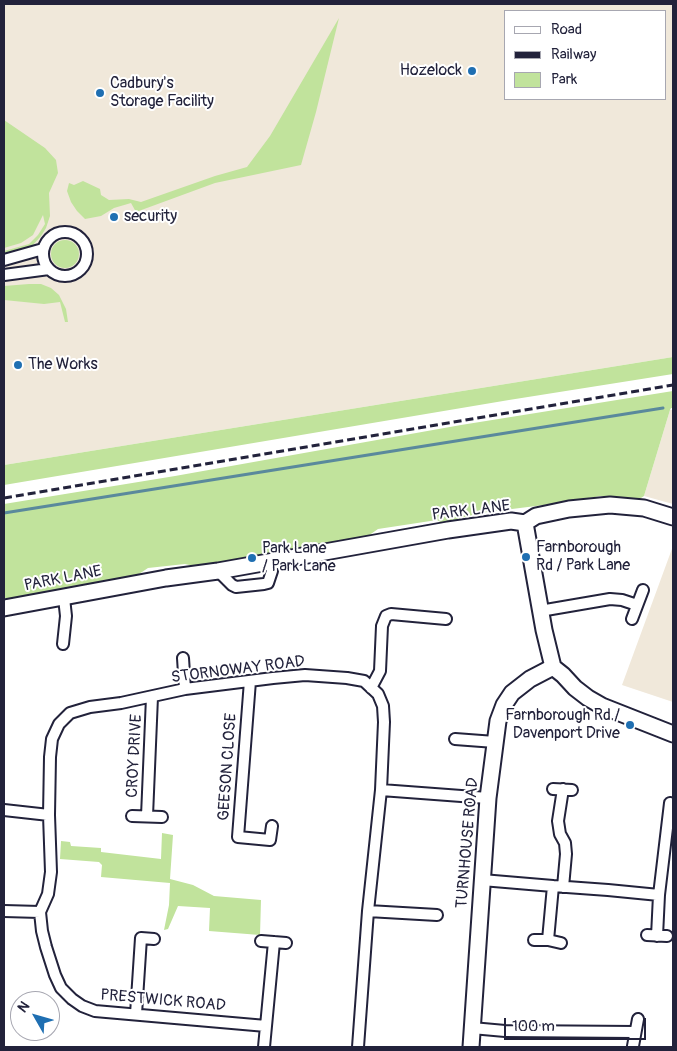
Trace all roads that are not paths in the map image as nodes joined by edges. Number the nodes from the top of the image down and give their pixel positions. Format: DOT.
graph roads {
  1 [pos="43,249"];
  2 [pos="4,260"];
  3 [pos="49,269"];
  4 [pos="4,275"];
  5 [pos="673,517"];
  6 [pos="525,523"];
  7 [pos="271,561"];
  8 [pos="218,571"];
  9 [pos="643,590"];
  10 [pos="64,598"];
  11 [pos="637,605"];
  12 [pos="4,608"];
  13 [pos="540,611"];
  14 [pos="446,619"];
  15 [pos="632,619"];
  16 [pos="63,644"];
  17 [pos="183,658"];
  18 [pos="553,667"];
  19 [pos="250,681"];
  20 [pos="371,688"];
  21 [pos="185,689"];
  22 [pos="152,697"];
  23 [pos="673,734"];
  24 [pos="455,739"];
  25 [pos="495,742"];
  26 [pos="563,789"];
  27 [pos="381,790"];
  28 [pos="488,798"];
  29 [pos="668,803"];
  30 [pos="4,810"];
  31 [pos="49,815"];
  32 [pos="132,816"];
  33 [pos="147,816"];
  34 [pos="162,817"];
  35 [pos="272,826"];
  36 [pos="482,880"];
  37 [pos="558,886"];
  38 [pos="659,895"];
  39 [pos="4,911"];
  40 [pos="368,911"];
  41 [pos="40,912"];
  42 [pos="438,915"];
  43 [pos="657,936"];
  44 [pos="154,939"];
  45 [pos="534,940"];
  46 [pos="548,940"];
  47 [pos="261,941"];
  48 [pos="274,942"];
  49 [pos="286,943"];
  50 [pos="561,943"];
  51 [pos="136,1014"];
  52 [pos="638,1018"];
  53 [pos="266,1026"];
  54 [pos="472,1028"];
  55 [pos="635,1032"];
  56 [pos="633,1046"];
  57 [pos="264,1047"];
  58 [pos="358,1047"];
  59 [pos="471,1047"];
  1 -- 2 [label="street"];
  1 -- 3 [label="street"];
  1 -- 3 [label="street"];
  3 -- 4 [label="street"];
  5 -- 6 [label="street, PARK LANE"];
  6 -- 7 [label="street, PARK LANE"];
  6 -- 13 [label="street"];
  7 -- 8 [label="street, PARK LANE"];
  7 -- 8 [label="street"];
  8 -- 10 [label="street, PARK LANE"];
  9 -- 11 [label="street"];
  10 -- 12 [label="street, PARK LANE"];
  10 -- 16 [label="street"];
  11 -- 13 [label="street"];
  11 -- 15 [label="street"];
  13 -- 18 [label="street"];
  14 -- 20 [label="street"];
  17 -- 21 [label="street"];
  18 -- 23 [label="street"];
  18 -- 25 [label="street, TURNHOUSE ROAD"];
  19 -- 20 [label="street, STORNOWAY ROAD"];
  19 -- 21 [label="street, STORNOWAY ROAD"];
  19 -- 35 [label="street, GEESON CLOSE"];
  20 -- 27 [label="street"];
  21 -- 22 [label="street, STORNOWAY ROAD"];
  22 -- 31 [label="street, STORNOWAY ROAD"];
  22 -- 33 [label="street, CROY DRIVE"];
  24 -- 25 [label="street"];
  25 -- 28 [label="street, TURNHOUSE ROAD"];
  26 -- 37 [label="street"];
  27 -- 28 [label="street"];
  27 -- 40 [label="street"];
  28 -- 36 [label="street, TURNHOUSE ROAD"];
  29 -- 38 [label="street"];
  30 -- 31 [label="street"];
  31 -- 41 [label="street, STORNOWAY ROAD"];
  32 -- 33 [label="street, CROY DRIVE"];
  33 -- 34 [label="street, CROY DRIVE"];
  36 -- 37 [label="street"];
  36 -- 54 [label="street, TURNHOUSE ROAD"];
  37 -- 38 [label="street"];
  37 -- 46 [label="street"];
  38 -- 43 [label="street"];
  39 -- 41 [label="street"];
  40 -- 42 [label="street"];
  40 -- 58 [label="street"];
  41 -- 51 [label="street, PRESTWICK ROAD"];
  44 -- 51 [label="street"];
  45 -- 46 [label="street"];
  46 -- 50 [label="street"];
  47 -- 48 [label="street"];
  48 -- 49 [label="street"];
  48 -- 53 [label="street"];
  51 -- 53 [label="street, PRESTWICK ROAD"];
  52 -- 55 [label="street"];
  53 -- 57 [label="street"];
  54 -- 55 [label="street"];
  54 -- 59 [label="street, TURNHOUSE ROAD"];
  55 -- 56 [label="street"];
}
